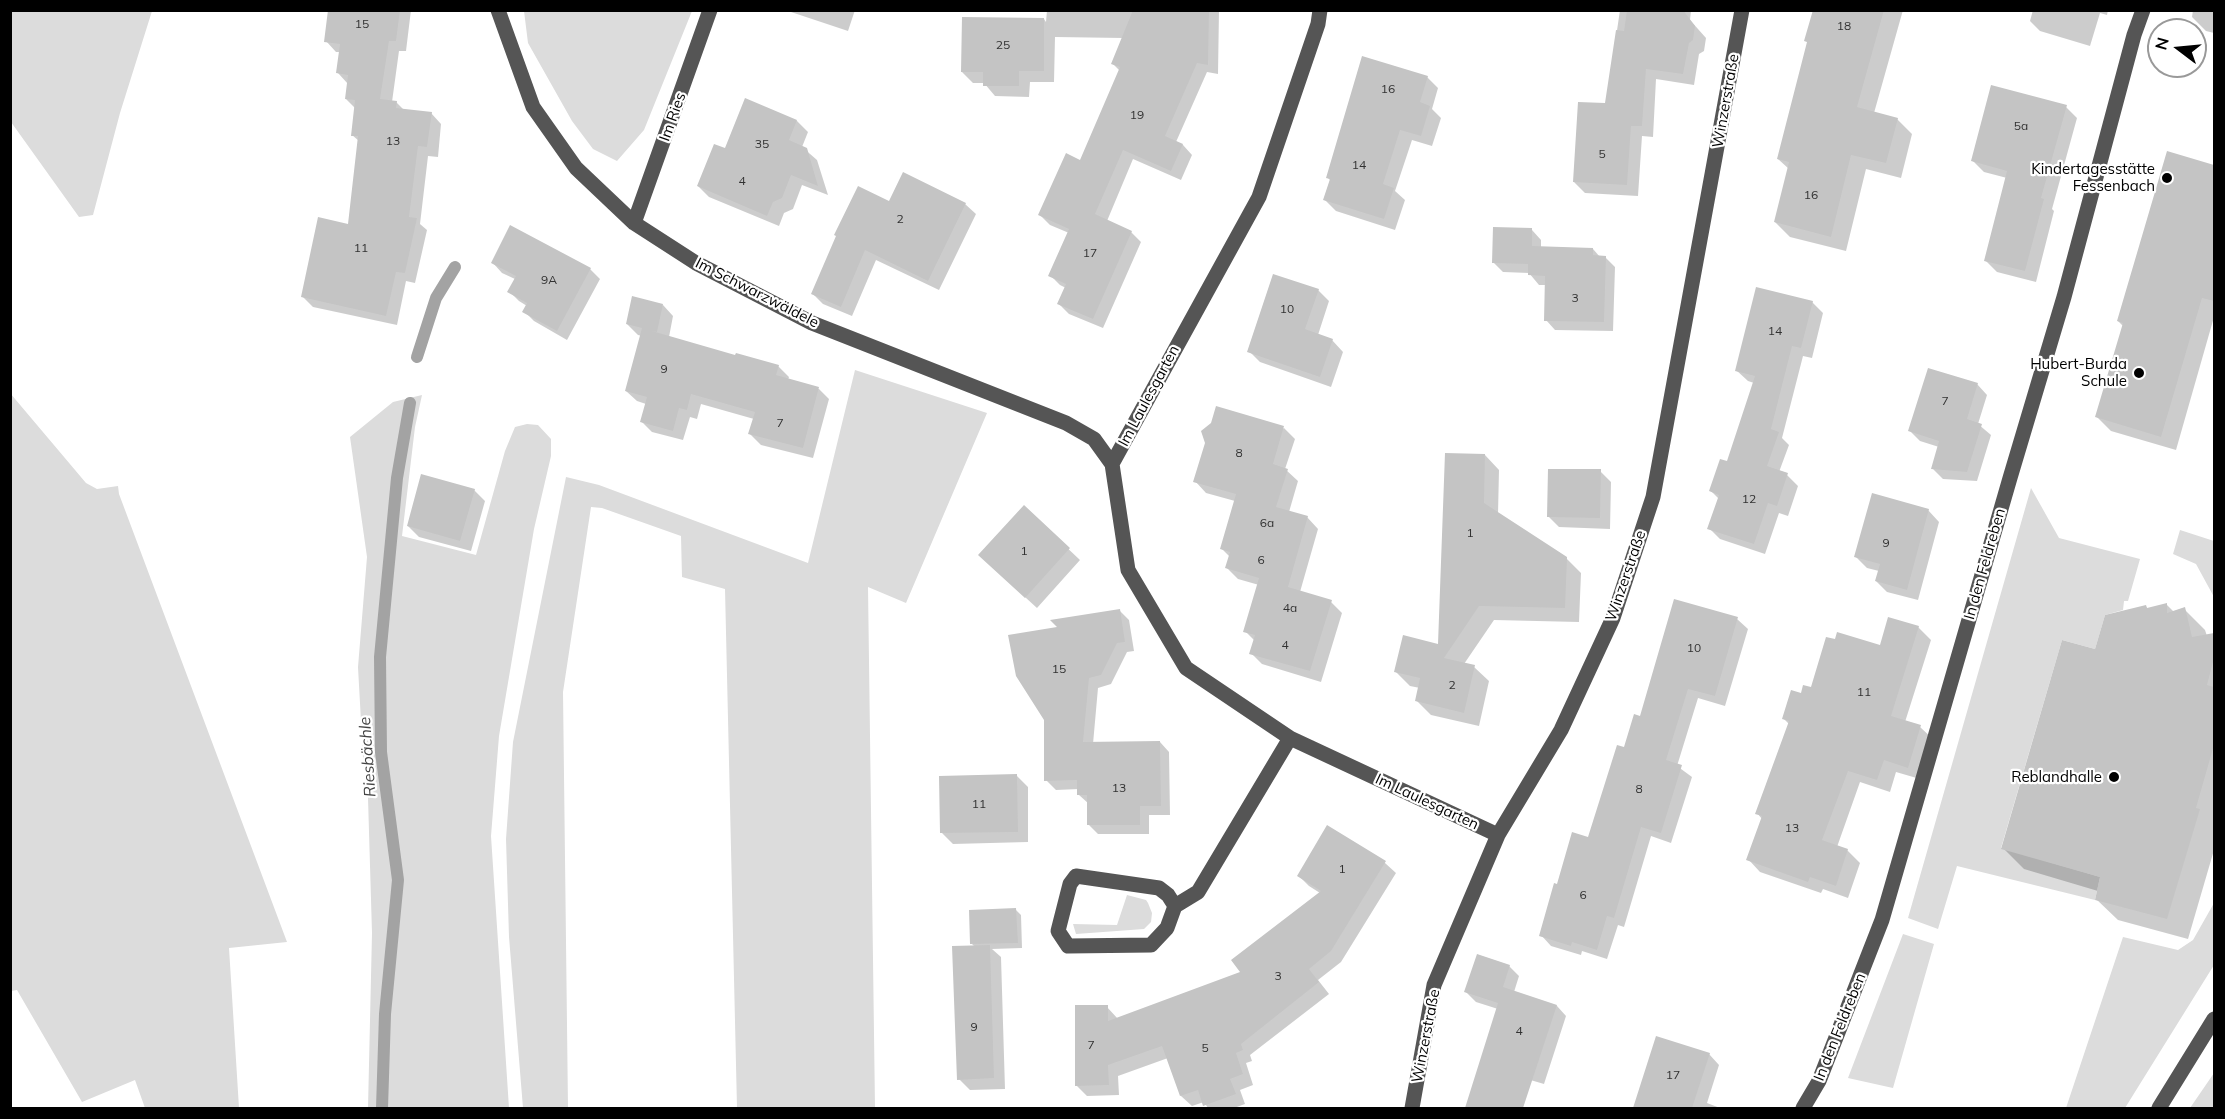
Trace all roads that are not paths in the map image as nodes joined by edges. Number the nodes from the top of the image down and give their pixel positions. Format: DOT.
graph roads {
  1 [pos="498,10"];
  2 [pos="710,10"];
  3 [pos="1320,10"];
  4 [pos="1742,10"];
  5 [pos="2143,10"];
  6 [pos="634,223"];
  7 [pos="1112,464"];
  8 [pos="1290,738"];
  9 [pos="1498,835"];
  10 [pos="1175,906"];
  11 [pos="2214,1019"];
  12 [pos="1412,1108"];
  13 [pos="1803,1108"];
  14 [pos="2159,1108"];
  1 -- 6 [label="street, Im Schwarzwäldele"];
  2 -- 6 [label="street, Im Ries"];
  3 -- 7 [label="street, Im Laulesgarten"];
  4 -- 9 [label="street, Winzerstraße"];
  5 -- 13 [label="street, In den Feldreben"];
  6 -- 7 [label="street, Im Schwarzwäldele"];
  7 -- 8 [label="street, Im Laulesgarten"];
  8 -- 9 [label="street, Im Laulesgarten"];
  8 -- 10 [label="street"];
  9 -- 12 [label="street, Winzerstraße"];
  10 -- 10 [label="street"];
  11 -- 14 [label="street"];
}
